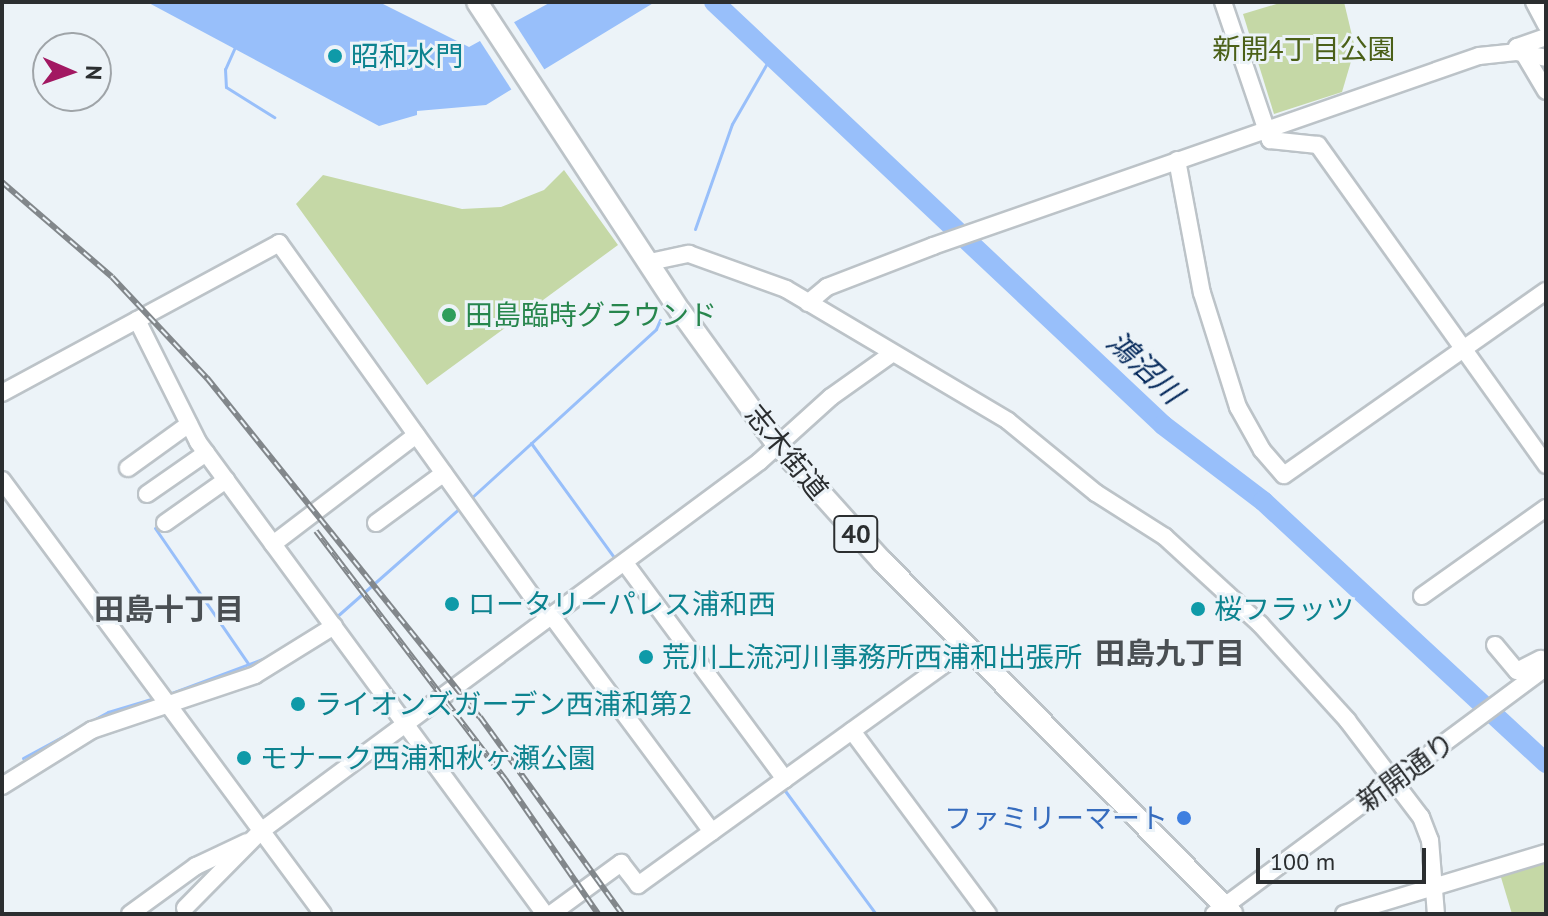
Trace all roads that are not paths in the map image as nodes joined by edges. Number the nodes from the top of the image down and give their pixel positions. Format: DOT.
graph roads {
  1 [pos="477,2"];
  2 [pos="1223,2"];
  3 [pos="1230,2"];
  4 [pos="1534,2"];
  5 [pos="1546,25"];
  6 [pos="1546,37"];
  7 [pos="1520,53"];
  8 [pos="1546,58"];
  9 [pos="1546,91"];
  10 [pos="1268,128"];
  11 [pos="1177,160"];
  12 [pos="650,262"];
  13 [pos="1546,291"];
  14 [pos="808,303"];
  15 [pos="137,320"];
  16 [pos="1463,349"];
  17 [pos="890,355"];
  18 [pos="2,393"];
  19 [pos="189,424"];
  20 [pos="416,435"];
  21 [pos="776,443"];
  22 [pos="206,453"];
  23 [pos="1546,465"];
  24 [pos="128,468"];
  25 [pos="444,473"];
  26 [pos="2,480"];
  27 [pos="226,480"];
  28 [pos="147,494"];
  29 [pos="1546,508"];
  30 [pos="165,523"];
  31 [pos="376,523"];
  32 [pos="273,544"];
  33 [pos="621,565"];
  34 [pos="1422,596"];
  35 [pos="549,616"];
  36 [pos="334,626"];
  37 [pos="1495,645"];
  38 [pos="967,648"];
  39 [pos="1546,656"];
  40 [pos="1546,667"];
  41 [pos="162,698"];
  42 [pos="404,723"];
  43 [pos="852,731"];
  44 [pos="1392,780"];
  45 [pos="781,782"];
  46 [pos="2,786"];
  47 [pos="712,832"];
  48 [pos="255,836"];
  49 [pos="1546,853"];
  50 [pos="1435,888"];
  51 [pos="185,908"];
  52 [pos="1224,911"];
  53 [pos="130,914"];
  54 [pos="323,914"];
  55 [pos="548,914"];
  56 [pos="988,914"];
  57 [pos="1344,914"];
  58 [pos="1436,914"];
  1 -- 12 [label="main road, 志木街道 / 40"];
  2 -- 10 [label="street"];
  3 -- 10 [label="street"];
  4 -- 5 [label="street"];
  6 -- 7 [label="street"];
  7 -- 8 [label="street"];
  7 -- 9 [label="street"];
  7 -- 10 [label="street"];
  10 -- 11 [label="street"];
  10 -- 16 [label="street"];
  11 -- 14 [label="street"];
  11 -- 16 [label="street"];
  12 -- 14 [label="street"];
  12 -- 21 [label="main road, 志木街道 / 40"];
  13 -- 16 [label="street"];
  14 -- 17 [label="street"];
  15 -- 18 [label="street"];
  15 -- 19 [label="street"];
  15 -- 20 [label="street"];
  16 -- 23 [label="street"];
  17 -- 21 [label="street"];
  17 -- 44 [label="street"];
  19 -- 22 [label="street"];
  19 -- 24 [label="street"];
  20 -- 25 [label="street"];
  20 -- 32 [label="street"];
  21 -- 33 [label="street"];
  21 -- 38 [label="main road, 志木街道 / 40"];
  22 -- 27 [label="street"];
  22 -- 28 [label="street"];
  25 -- 31 [label="street"];
  25 -- 35 [label="street"];
  26 -- 41 [label="street"];
  27 -- 30 [label="street"];
  27 -- 32 [label="street"];
  29 -- 34 [label="street"];
  32 -- 36 [label="street"];
  33 -- 35 [label="street"];
  33 -- 45 [label="street"];
  35 -- 42 [label="street"];
  35 -- 47 [label="street"];
  36 -- 41 [label="street"];
  36 -- 42 [label="street"];
  37 -- 39 [label="street"];
  38 -- 43 [label="street"];
  38 -- 52 [label="main road, 志木街道 / 40"];
  40 -- 44 [label="street, 新開通り"];
  41 -- 46 [label="street"];
  41 -- 48 [label="street"];
  42 -- 48 [label="street"];
  42 -- 55 [label="street"];
  43 -- 45 [label="street"];
  43 -- 56 [label="street"];
  44 -- 50 [label="street"];
  44 -- 52 [label="street, 新開通り"];
  45 -- 47 [label="street"];
  47 -- 55 [label="street"];
  48 -- 51 [label="street"];
  48 -- 53 [label="street"];
  48 -- 54 [label="street"];
  49 -- 50 [label="street"];
  50 -- 57 [label="street"];
  50 -- 58 [label="street"];
}
